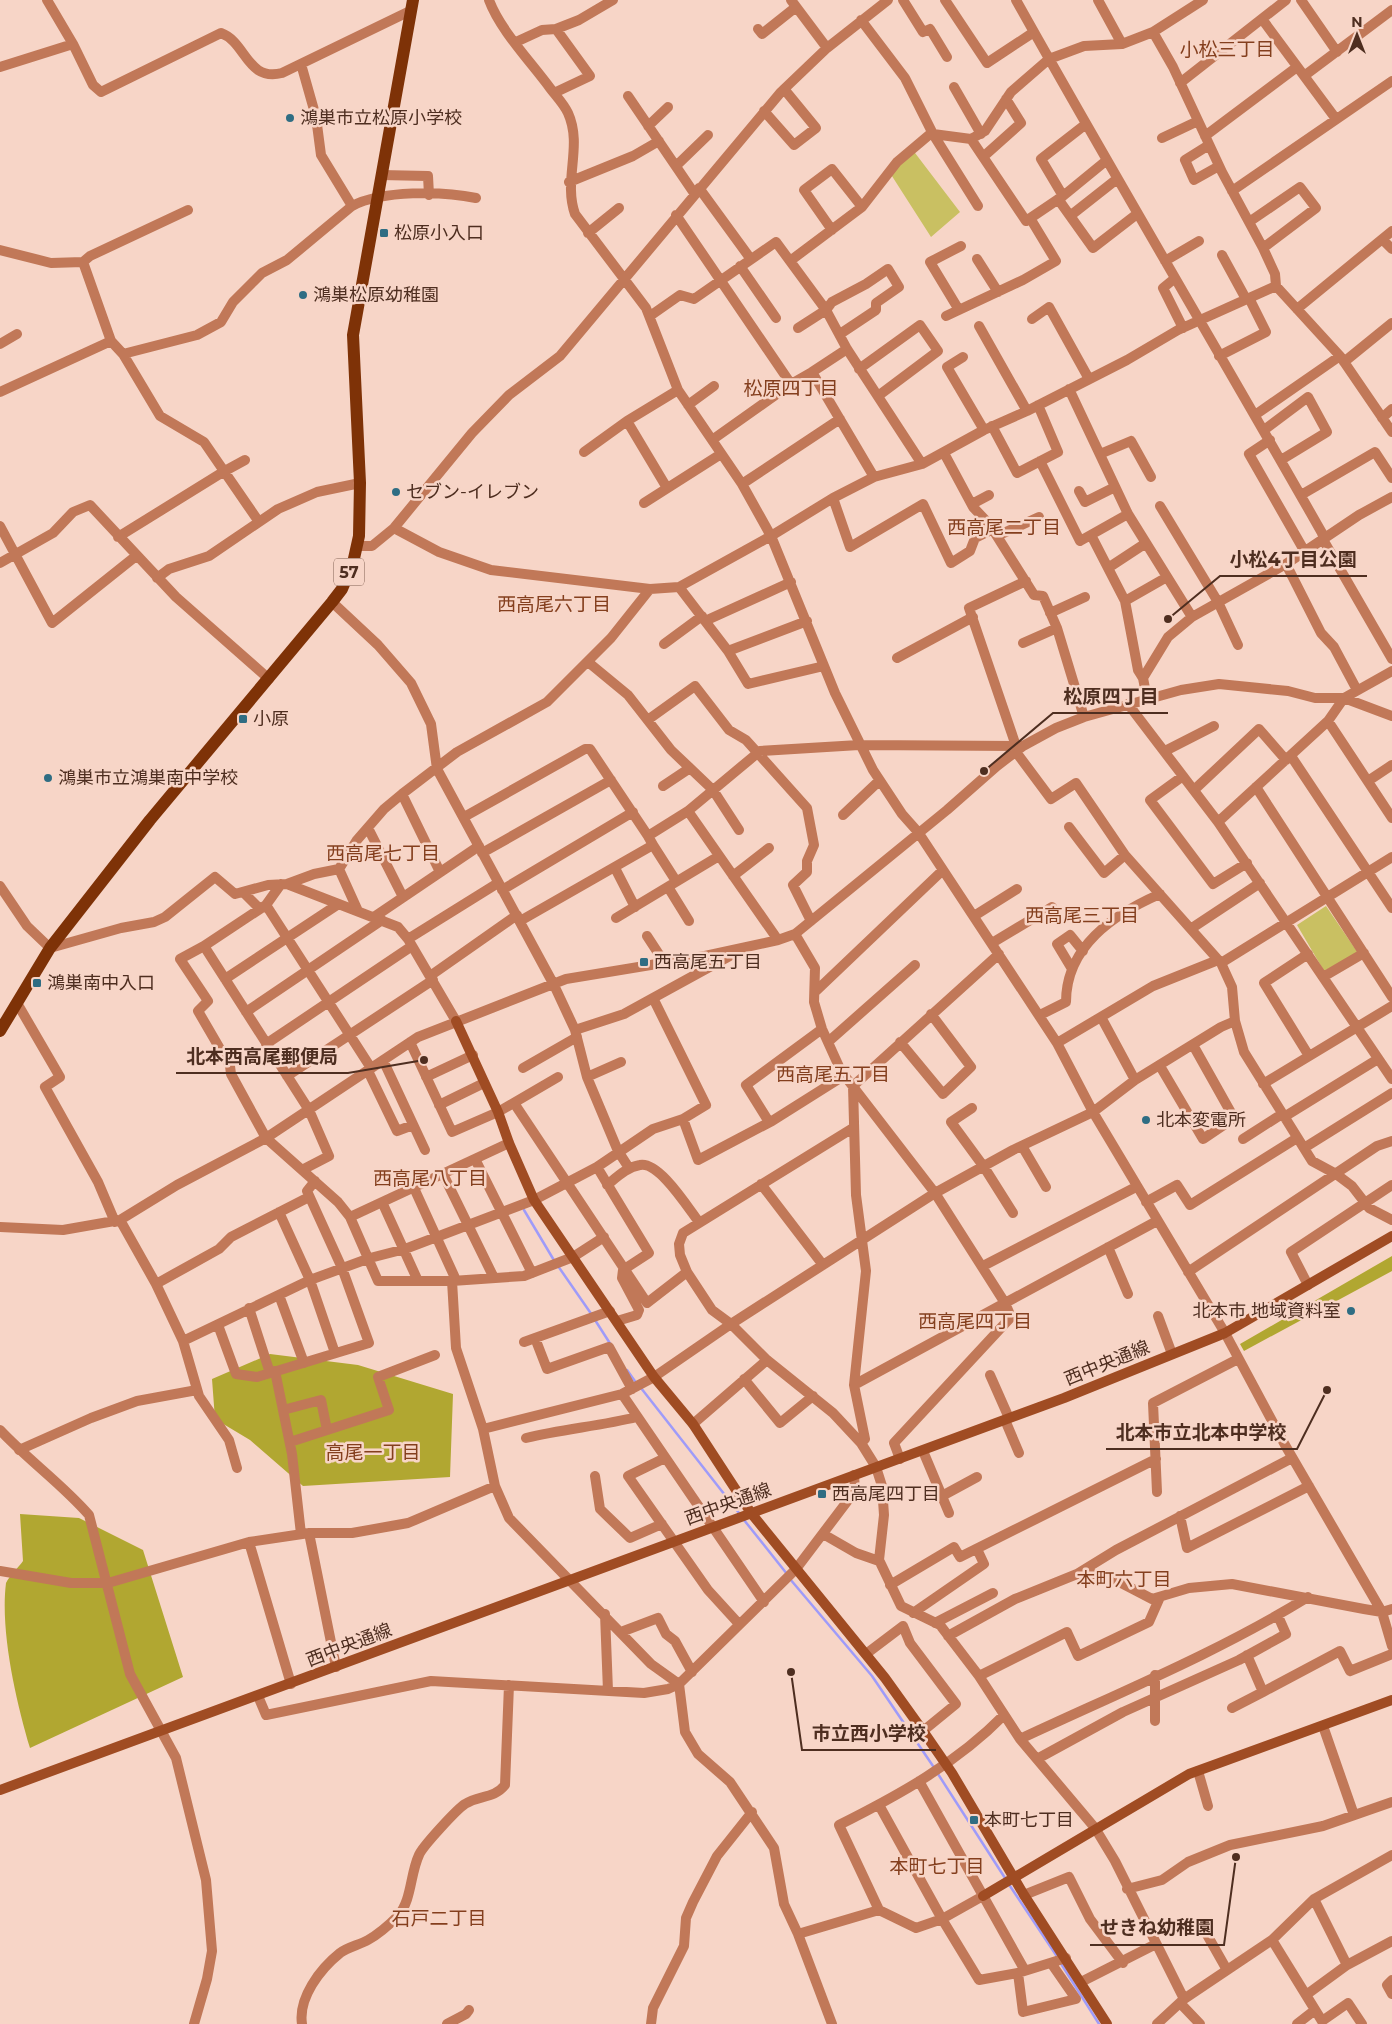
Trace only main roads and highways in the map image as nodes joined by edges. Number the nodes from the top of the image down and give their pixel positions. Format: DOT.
graph roads {
  1 [pos="412,6"];
  2 [pos="0,1031"];
  1 -- 2 [label="main road, 57"];
}
